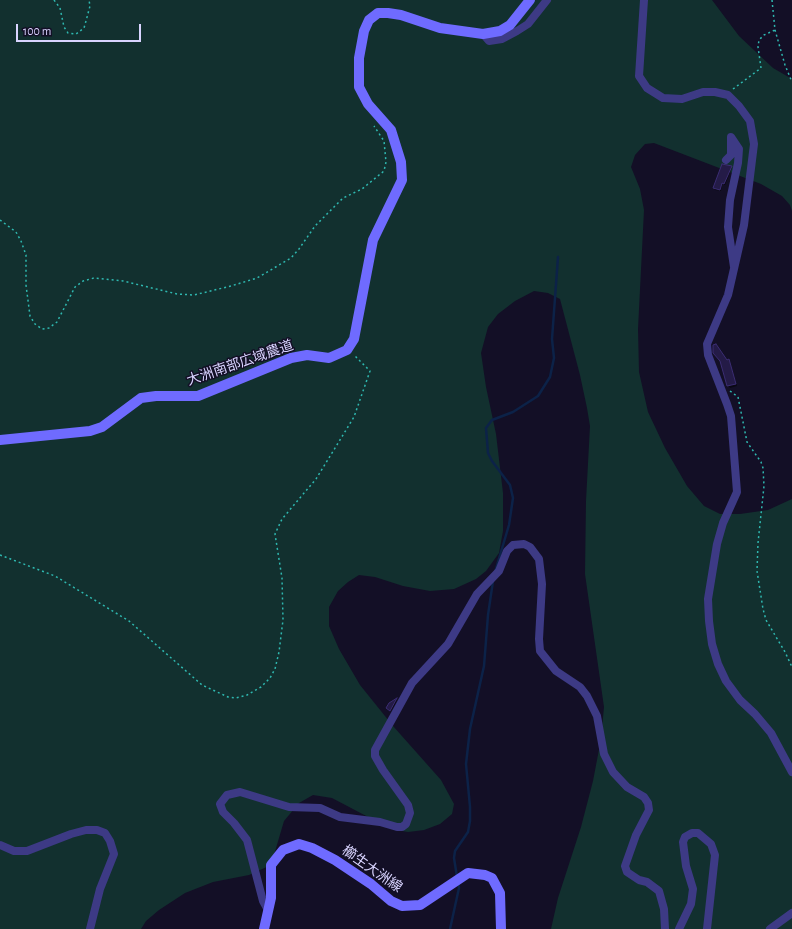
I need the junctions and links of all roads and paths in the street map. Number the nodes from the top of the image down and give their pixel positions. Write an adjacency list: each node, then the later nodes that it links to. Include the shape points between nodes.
1 (54, 0): 2 (path, via 60,8 64,27 68,33 76,34 84,28 90,6)
2 (88, 0)
3 (530, 0): 8 (street, via 510,24 500,31)
4 (547, 0): 8 (street, via 528,24 502,39 489,41)
5 (644, 0): 10 (street, via 639,76 647,88 663,98 682,99 703,92)
6 (772, 0): 7 (path)
7 (775, 30): 9 (path); 10 (path, via 759,40 761,68 734,87)
8 (483, 34): 15 (street, via 440,28 388,13 378,13 369,20 364,31 359,58 359,87 368,104 391,130 401,162 402,180 373,240 354,339)
9 (792, 82)
10 (728, 95): 14 (street, via 750,121 754,144 744,225)
11 (372, 122): 13 (path, via 384,141 384,171 362,189 344,198 315,226 291,258 257,278 231,286 194,295 94,278 75,287 57,322 49,328 42,329 30,316 26,256 21,241 16,232)
12 (726, 160): 14 (street, via 731,156 731,137 739,148 728,227)
13 (0, 220)
14 (734, 272): 16 (street, via 728,295 707,344 708,354)
15 (347, 350): 17 (street, 大洲南部広域農道, via 329,358 307,355 292,358 198,396 141,398 102,427 90,431); 18 (path, via 370,372 346,433 316,479 282,519 275,534 282,578 283,620 276,668 261,687 236,698 228,697 202,684 129,621 55,576)
16 (722, 390): 19 (path, via 735,393 738,397 744,434 763,468 764,486 757,571 766,620); 20 (street, via 731,416 737,492 723,523 711,571 712,583 708,599 712,644 726,681 771,733)
17 (0, 440)
18 (0, 555)
19 (792, 667)
20 (792, 772)
21 (0, 845): 24 (street, via 14,852 27,851 86,830 105,833 114,854 100,889)
22 (268, 910): 25 (street, 櫛生大洲線); 26 (street, 櫛生大洲線, via 271,898 271,865 283,850 299,844 335,860 391,901 402,906 420,905 468,873 485,874 492,878 500,893); 27 (street, via 263,901 247,840 223,812 220,804 226,795 240,792 289,807 320,808 340,817 397,827 406,824 410,813 408,805 383,770 374,750 412,683 448,644 477,594 499,571 506,551 513,545 524,544 540,559 540,651 556,671 580,687 587,696 597,716 604,754 613,772 628,787 644,796 648,803 649,810 625,866 627,872 659,891 664,909)
23 (792, 913): 30 (street)
24 (90, 929)
25 (264, 929)
26 (501, 929)
27 (665, 929)
28 (679, 929): 29 (street, via 691,904 693,889 686,866 683,842 685,837 692,833 698,833 711,844 715,855)
29 (706, 929)
30 (770, 929)

